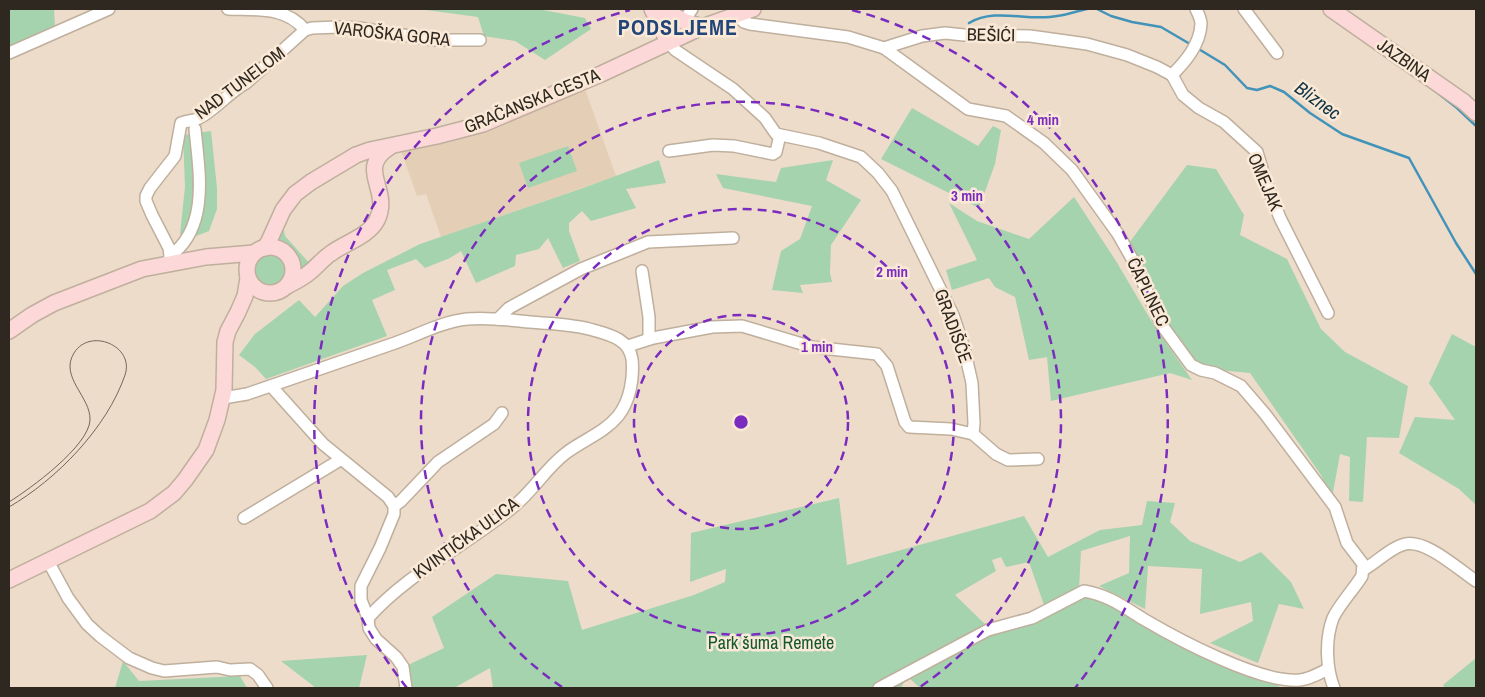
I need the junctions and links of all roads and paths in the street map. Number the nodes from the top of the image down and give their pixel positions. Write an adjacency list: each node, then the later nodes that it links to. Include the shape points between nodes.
1 (109, 9): 16 (street)
2 (228, 9): 12 (street, via 281,12 296,20)
3 (652, 9): 14 (main road)
4 (662, 9): 10 (main road)
5 (753, 9): 9 (main road, GRAČANSKA CESTA)
6 (1196, 9): 18 (street, via 1201,23 1195,46 1184,64)
7 (1244, 9): 17 (street)
8 (1331, 9): 19 (main road, JAZBINA)
9 (736, 14): 11 (main road, GRAČANSKA CESTA); 15 (street, via 750,24 848,37)
10 (688, 15): 11 (main road)
11 (702, 27): 14 (main road, GRAČANSKA CESTA)
12 (305, 30): 13 (street, VAROŠKA GORA, via 339,27 434,40); 29 (street, NAD TUNELOM, via 246,83 206,113 181,123 175,156 146,196)
13 (480, 40)
14 (668, 42): 21 (street, via 673,49 732,89); 22 (main road, GRAČANSKA CESTA, via 483,124)
15 (884, 48): 18 (street, BEŠIĆI, via 922,36 945,33 1030,36 1087,44 1127,54); 49 (street, ČAPLINEC, via 968,109 1006,116 1044,143 1072,170 1136,264 1160,324 1191,365 1241,386 1265,414 1335,507 1348,543 1363,564)
16 (9, 53)
17 (1277, 53)
18 (1172, 75): 35 (street, OMEJAK, via 1184,95 1224,122 1257,152 1280,218)
19 (1476, 113)
20 (194, 129): 29 (street, via 199,173 198,208 188,237)
21 (780, 135): 23 (street, via 774,154 713,145); 43 (street, GRADIŠĆE, via 819,143 861,157 892,191 953,315 964,348 972,383)
22 (391, 146): 24 (main road, GRAČANSKA CESTA); 25 (main road, via 378,155)
23 (670, 151)
24 (356, 156): 25 (main road, via 370,160); 27 (main road, GRAČANSKA CESTA, via 295,194 283,210 269,241)
25 (374, 170): 32 (main road, via 381,197 376,222)
26 (733, 238): 36 (street, via 648,242 581,269 505,310)
27 (260, 250): 28 (main road); 31 (main road, via 249,259); 32 (main road, via 280,250 290,259 293,274)
28 (221, 256): 29 (main road); 31 (main road, via 242,264)
29 (171, 260): 37 (main road, via 66,298 42,309)
30 (642, 271): 38 (street, via 649,317)
31 (247, 275): 33 (main road, via 252,286); 34 (main road, via 245,296)
32 (287, 286): 33 (main road, via 277,293)
33 (266, 294): 34 (main road)
34 (238, 312): 41 (main road, via 225,342)
35 (1328, 313)
36 (498, 319): 39 (street, via 579,326 613,336); 40 (street, via 465,320 443,325)
37 (9, 331)
38 (648, 340): 39 (street); 43 (street, via 712,327 742,326 812,347 877,354 887,366 909,426)
39 (628, 346): 52 (street, KVINTIČKA ULICA, via 631,382 618,416 600,432 566,453 514,506 406,582)
40 (271, 386): 41 (street); 45 (street)
41 (223, 398): 48 (main road, via 206,450 174,493 140,516)
42 (502, 413): 46 (street, via 494,424 438,462)
43 (973, 434): 44 (street, via 1008,460)
44 (1038, 458)
45 (340, 460): 46 (street, via 388,497); 47 (street)
46 (394, 506): 52 (street, via 394,514 380,548 361,586 361,600)
47 (244, 518)
48 (48, 561): 50 (main road); 54 (street, via 87,624 129,658 164,671 217,667 250,669)
49 (1363, 570): 51 (street, via 1398,547 1410,543 1429,549); 53 (street, via 1333,619)
50 (9, 580)
51 (1476, 581)
52 (368, 618): 55 (street, via 369,628 376,639 403,668)
53 (1328, 669): 56 (street, via 1301,680 1261,674 1201,650 1117,602 1084,591 1032,618 988,630); 57 (street)
54 (267, 688)
55 (406, 688)
56 (879, 688)
57 (1334, 688)

